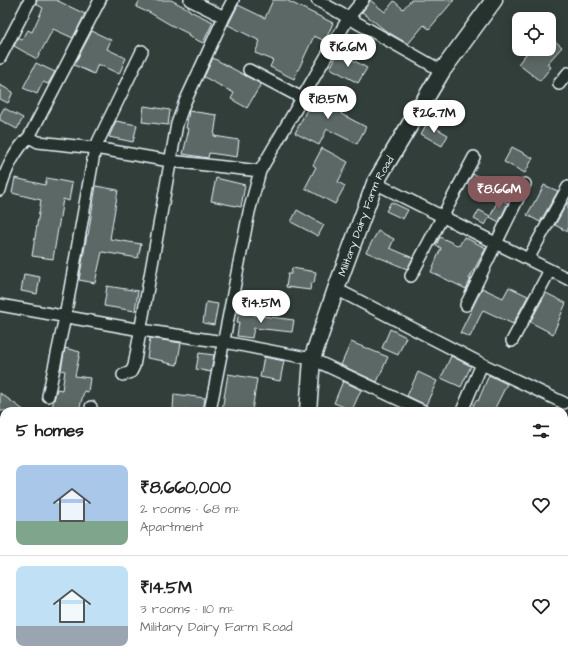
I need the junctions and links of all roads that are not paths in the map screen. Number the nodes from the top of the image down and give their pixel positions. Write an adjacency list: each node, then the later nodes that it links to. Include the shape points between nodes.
1 (30, 0): 11 (street)
2 (100, 0): 17 (street)
3 (190, 0): 8 (street)
4 (233, 0): 8 (street)
5 (317, 0): 9 (street)
6 (363, 0): 9 (street)
7 (494, 0): 13 (main road, Military Dairy Farm Road)
8 (224, 17): 20 (street, via 184,104 177,124)
9 (349, 17): 13 (street); 16 (street)
10 (142, 51): 18 (street)
11 (0, 58)
12 (249, 70): 16 (street)
13 (442, 71): 22 (main road, Military Dairy Farm Road)
14 (568, 73): 15 (street)
15 (559, 84)
16 (302, 98): 21 (street)
17 (29, 137): 18 (street, via 38,142); 25 (street, via 19,147)
18 (95, 148): 20 (street); 35 (street)
19 (474, 157): 26 (street)
20 (170, 161): 21 (street); 36 (street)
21 (260, 172): 38 (street, via 249,212)
22 (375, 184): 26 (street); 32 (main road, Military Dairy Farm Road)
23 (525, 184): 27 (street)
24 (568, 187): 28 (street)
25 (0, 190)
26 (442, 217): 27 (street); 30 (street)
27 (496, 244): 28 (street); 34 (street)
28 (528, 259): 29 (street)
29 (550, 270): 31 (street); 37 (street)
30 (411, 276)
31 (568, 279)
32 (336, 289): 39 (main road, Military Dairy Farm Road); 40 (street)
33 (0, 305): 35 (street)
34 (466, 305)
35 (64, 316): 36 (street); 42 (street)
36 (141, 330): 38 (street); 41 (street, via 134,366 131,372)
37 (512, 341)
38 (224, 342): 39 (street); 44 (street)
39 (312, 360): 45 (main road, Military Dairy Farm Road); 46 (street)
40 (482, 364): 43 (street); 47 (street)
41 (124, 375)
42 (48, 396)
43 (564, 403)
44 (211, 407)
45 (308, 407)
46 (414, 407)
47 (464, 407)

